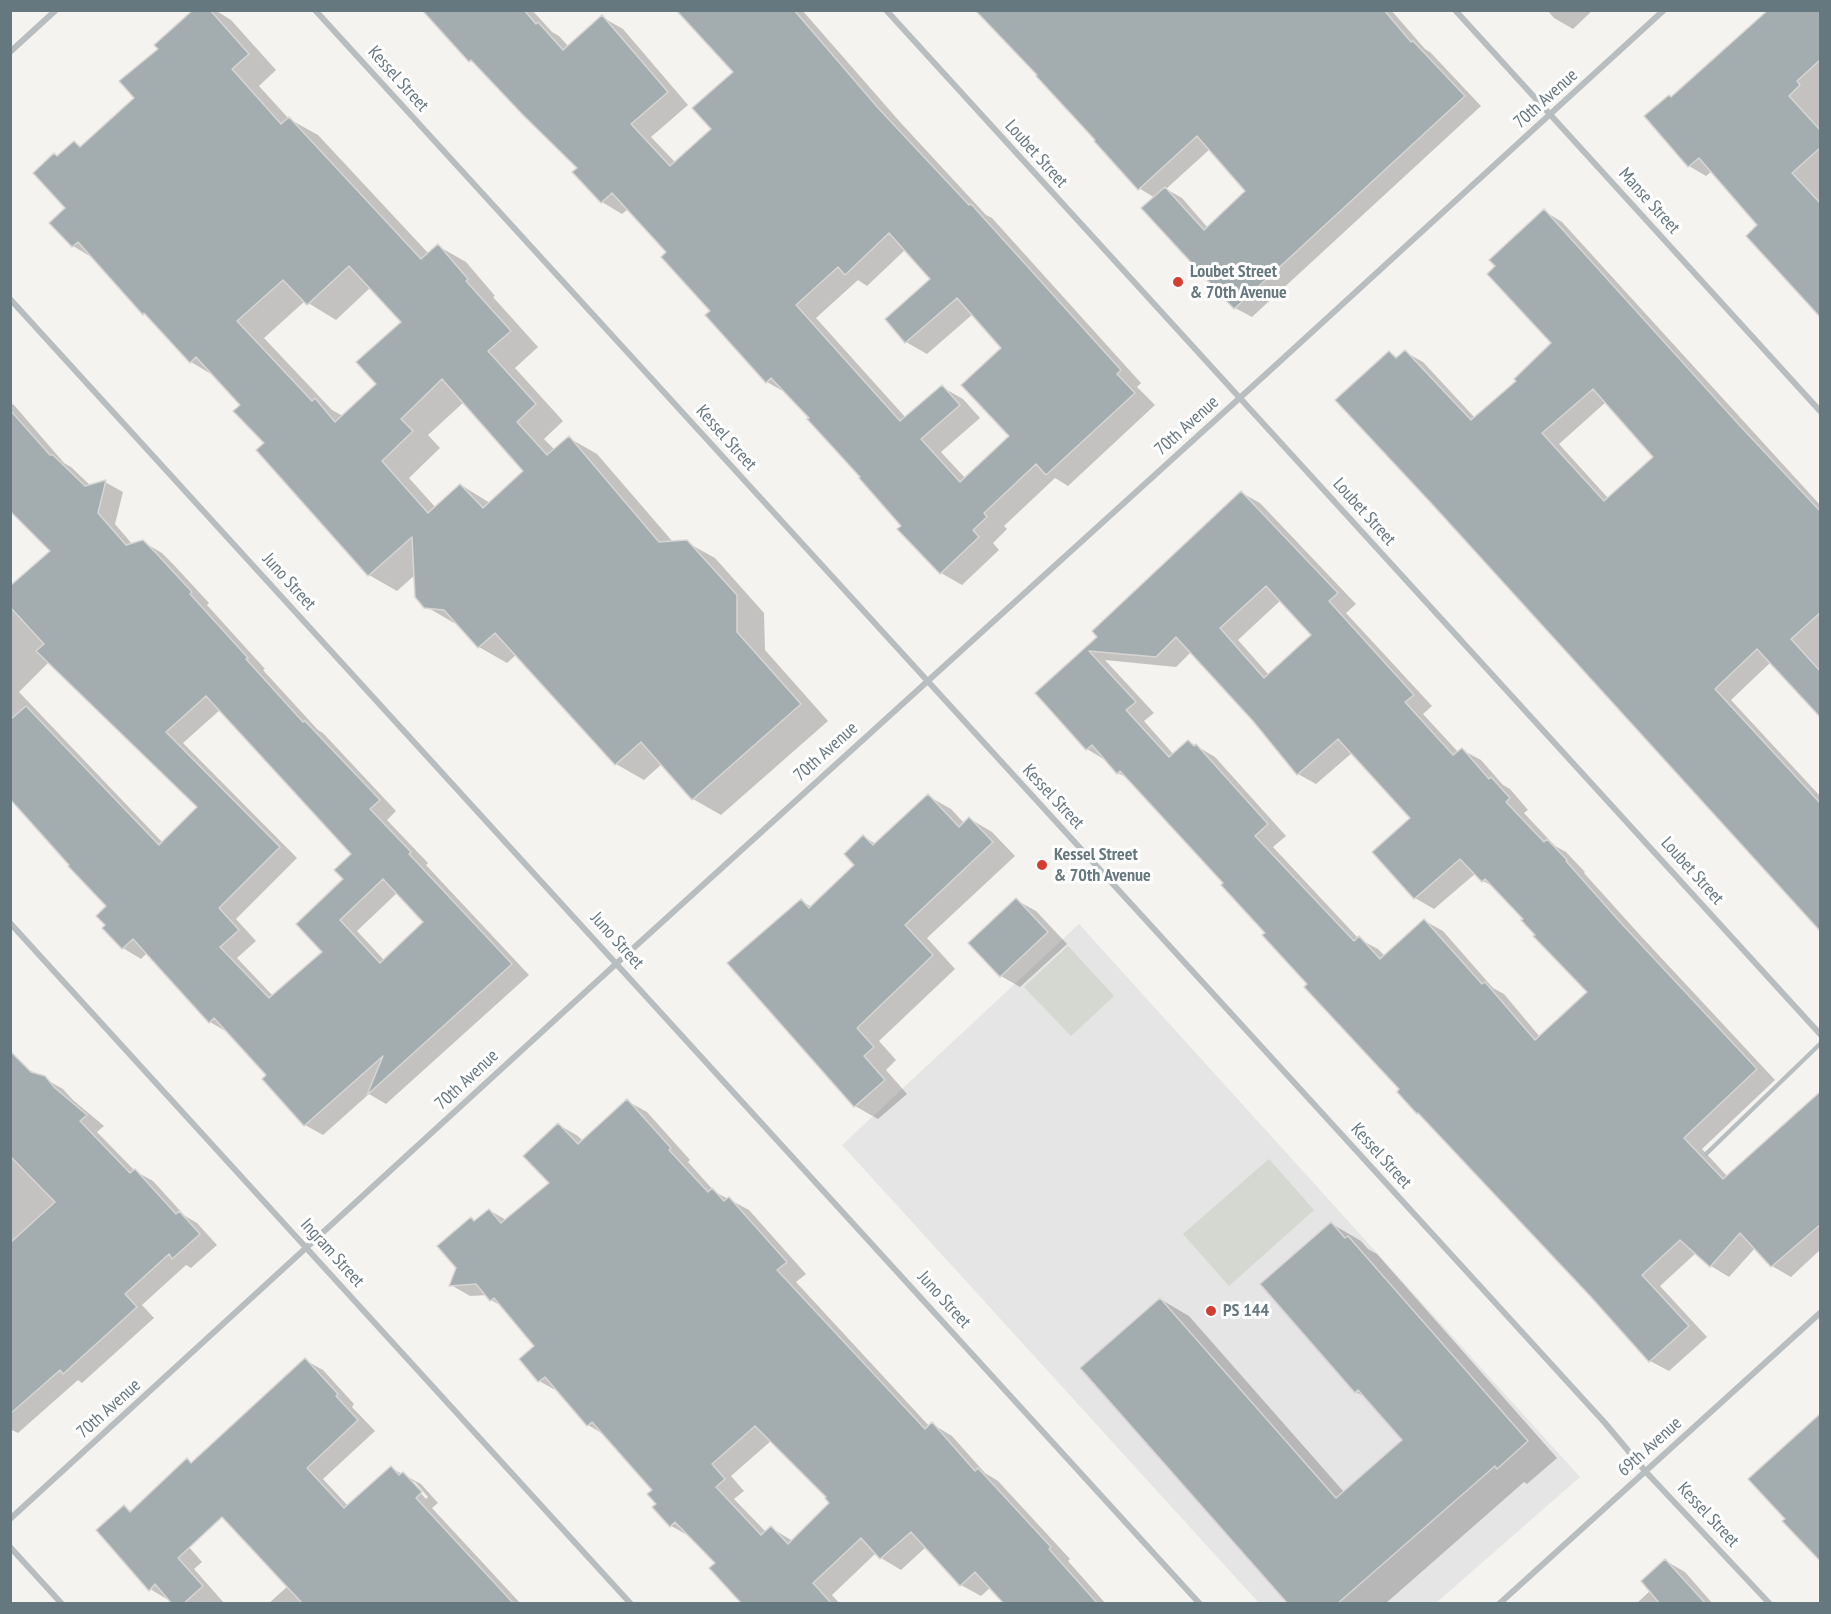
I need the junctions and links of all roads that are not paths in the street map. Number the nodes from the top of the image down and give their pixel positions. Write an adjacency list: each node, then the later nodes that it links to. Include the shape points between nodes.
1 (56, 10): 6 (street)
2 (315, 10): 11 (street, Kessel Street)
3 (886, 10): 9 (street, Loubet Street)
4 (1455, 10): 7 (street, Manse Street)
5 (1664, 10): 7 (street, 70th Avenue)
6 (10, 52)
7 (1550, 116): 9 (street, 70th Avenue); 10 (street, Manse Street)
8 (10, 299): 13 (street, Juno Street)
9 (1239, 399): 11 (street, 70th Avenue); 14 (street, Loubet Street)
10 (1821, 411)
11 (927, 681): 13 (street, 70th Avenue); 19 (street, Kessel Street)
12 (10, 923): 17 (street, Ingram Street)
13 (617, 963): 17 (street, 70th Avenue); 24 (street, Juno Street)
14 (1821, 1034)
15 (1821, 1044): 16 (lane)
16 (1707, 1154)
17 (307, 1248): 20 (street, 70th Avenue); 23 (street, Ingram Street)
18 (1821, 1312): 19 (street, 69th Avenue)
19 (1646, 1472): 25 (street, 69th Avenue); 26 (street, Kessel Street)
20 (10, 1519)
21 (10, 1547): 22 (street)
22 (62, 1604)
23 (631, 1604)
24 (1200, 1604)
25 (1499, 1604)
26 (1770, 1604)

